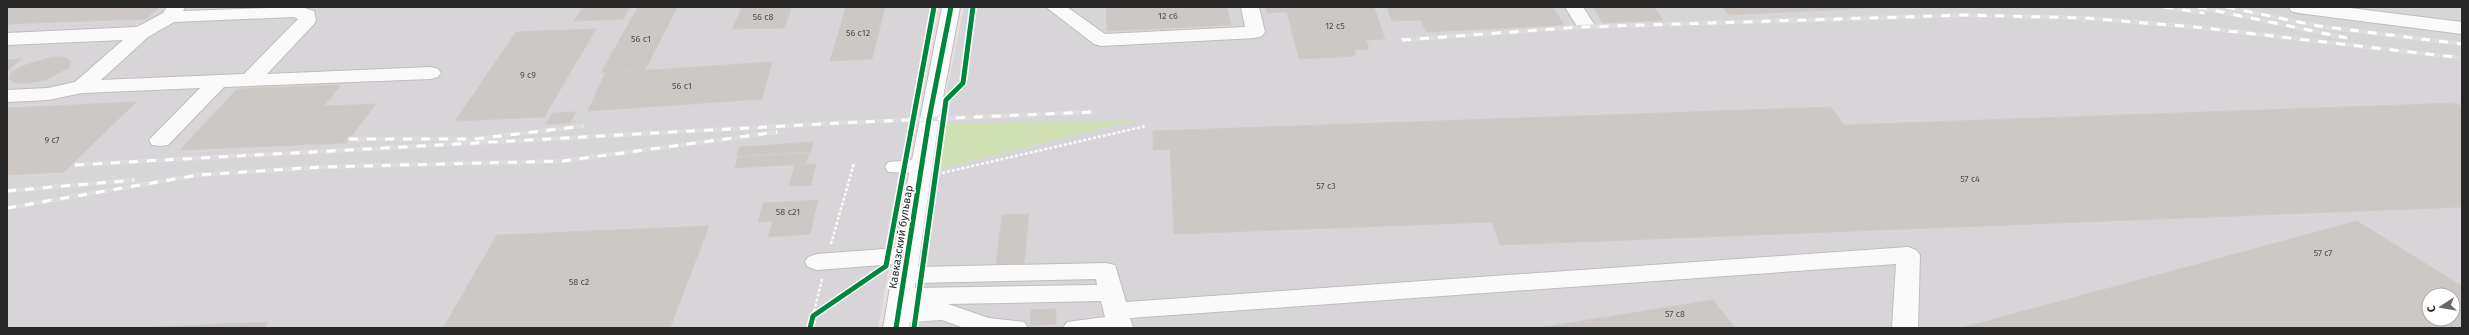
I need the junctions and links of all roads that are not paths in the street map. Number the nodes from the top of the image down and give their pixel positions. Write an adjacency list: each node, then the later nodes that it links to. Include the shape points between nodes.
1 (951, 7): 20 (street, Кавказский бульвар)
2 (1056, 7): 3 (street, via 1101,40 1255,32)
3 (1250, 7)
4 (1574, 7): 9 (street)
5 (2298, 7): 8 (street)
6 (2398, 7): 8 (street)
7 (173, 12): 11 (street); 14 (street, via 295,12 307,15 307,20)
8 (2410, 22): 10 (street)
9 (1585, 24)
10 (2462, 28)
11 (141, 33): 12 (street); 16 (street)
12 (7, 39)
13 (430, 73): 14 (street)
14 (250, 80): 15 (street)
15 (218, 82): 16 (street); 18 (street)
16 (82, 87): 17 (street, via 48,94)
17 (7, 96)
18 (160, 140)
19 (896, 167): 20 (street)
20 (929, 170): 22 (street, Кавказский бульвар)
21 (821, 262): 22 (street)
22 (903, 297): 23 (street); 23 (street, via 977,270 1106,271); 24 (street); 25 (street, via 987,326)
23 (1115, 307): 26 (street); 27 (street, via 1908,255)
24 (951, 328)
25 (1015, 328)
26 (1076, 328)
27 (1905, 328)

